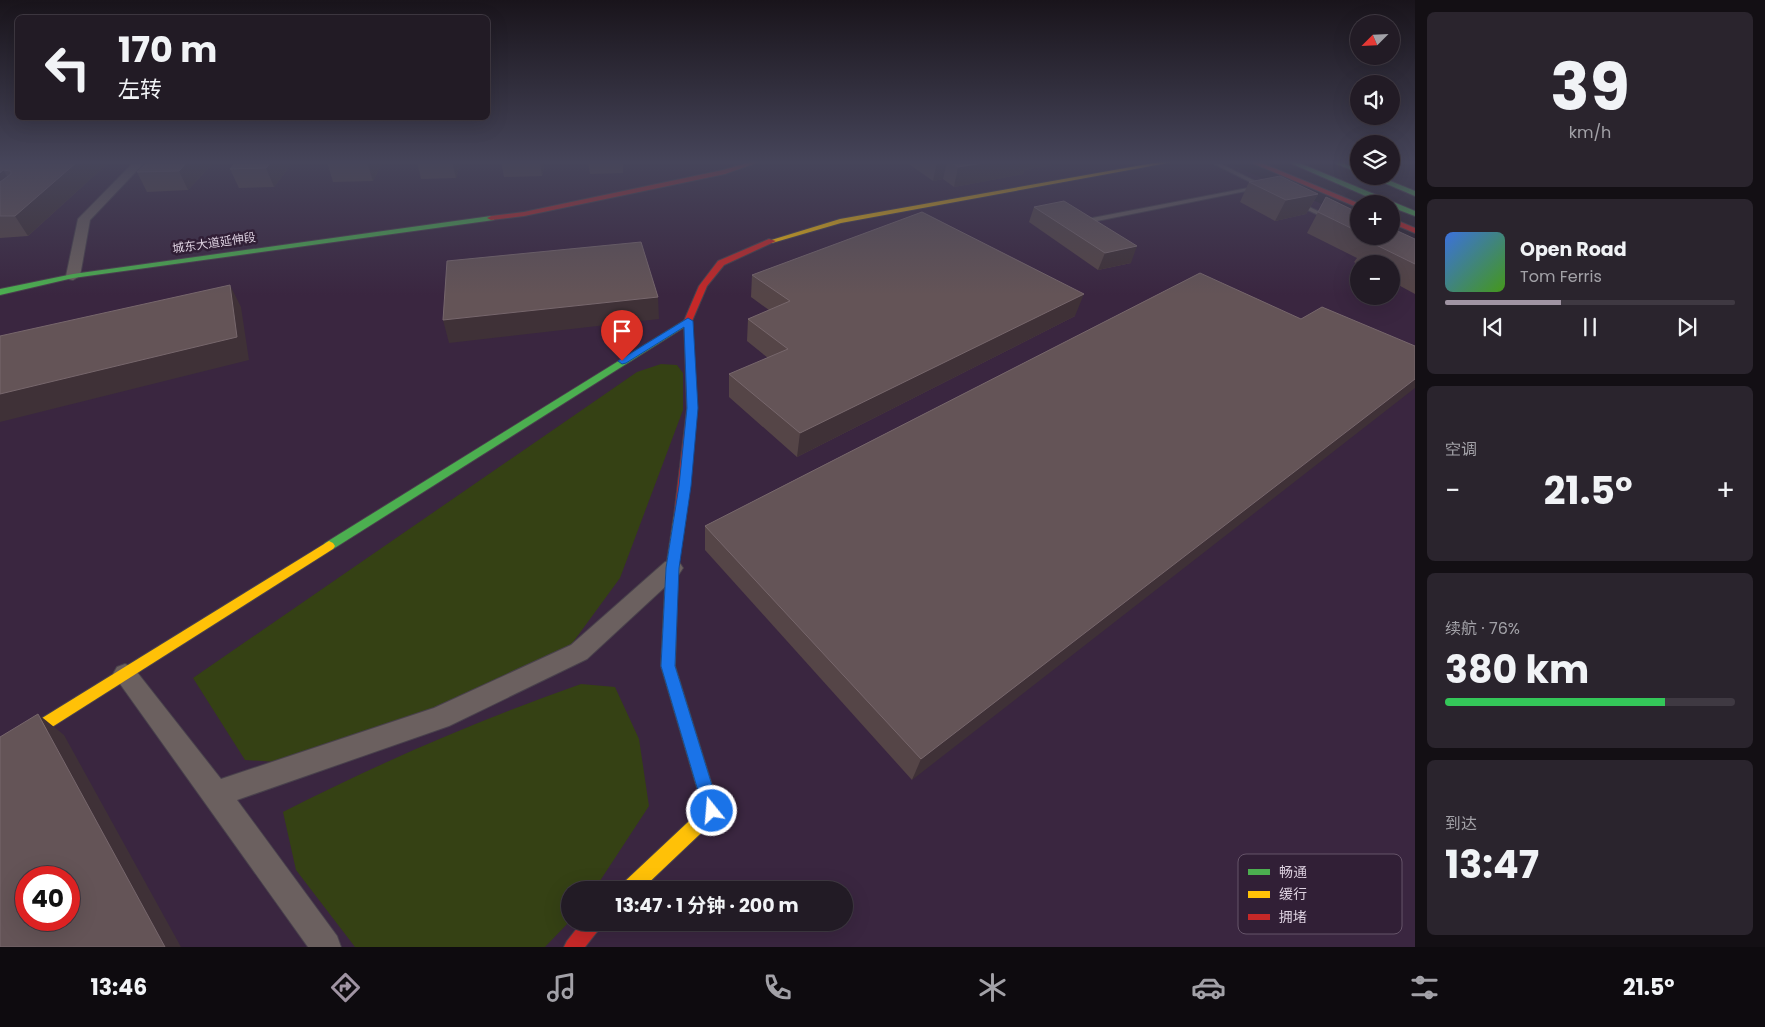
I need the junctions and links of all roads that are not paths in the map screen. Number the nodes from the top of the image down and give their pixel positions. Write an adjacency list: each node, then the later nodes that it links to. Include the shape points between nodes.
1 (97, 206): 12 (street, via 84,219)
2 (561, 206): 12 (main road, 城东大道延伸段, via 524,214)
3 (923, 206): 14 (main road, via 840,221 780,237 721,263 703,286)
4 (1164, 206): 9 (lane)
5 (1305, 206): 8 (lane)
6 (1396, 206): 7 (main road)
7 (1415, 214)
8 (1333, 220)
9 (1087, 221)
10 (1400, 224): 11 (main road)
11 (1415, 230)
12 (74, 267): 13 (main road, 城东大道延伸段)
13 (0, 292)
14 (688, 321): 15 (main road, via 692,408 685,486); 16 (main road)
15 (672, 568): 18 (street, via 579,652 440,718); 19 (main road, via 668,666 712,811)
16 (125, 674): 17 (main road); 18 (street)
17 (0, 753)
18 (216, 794): 21 (street)
19 (638, 881)
20 (586, 931): 22 (main road)
21 (326, 947)
22 (573, 947)

